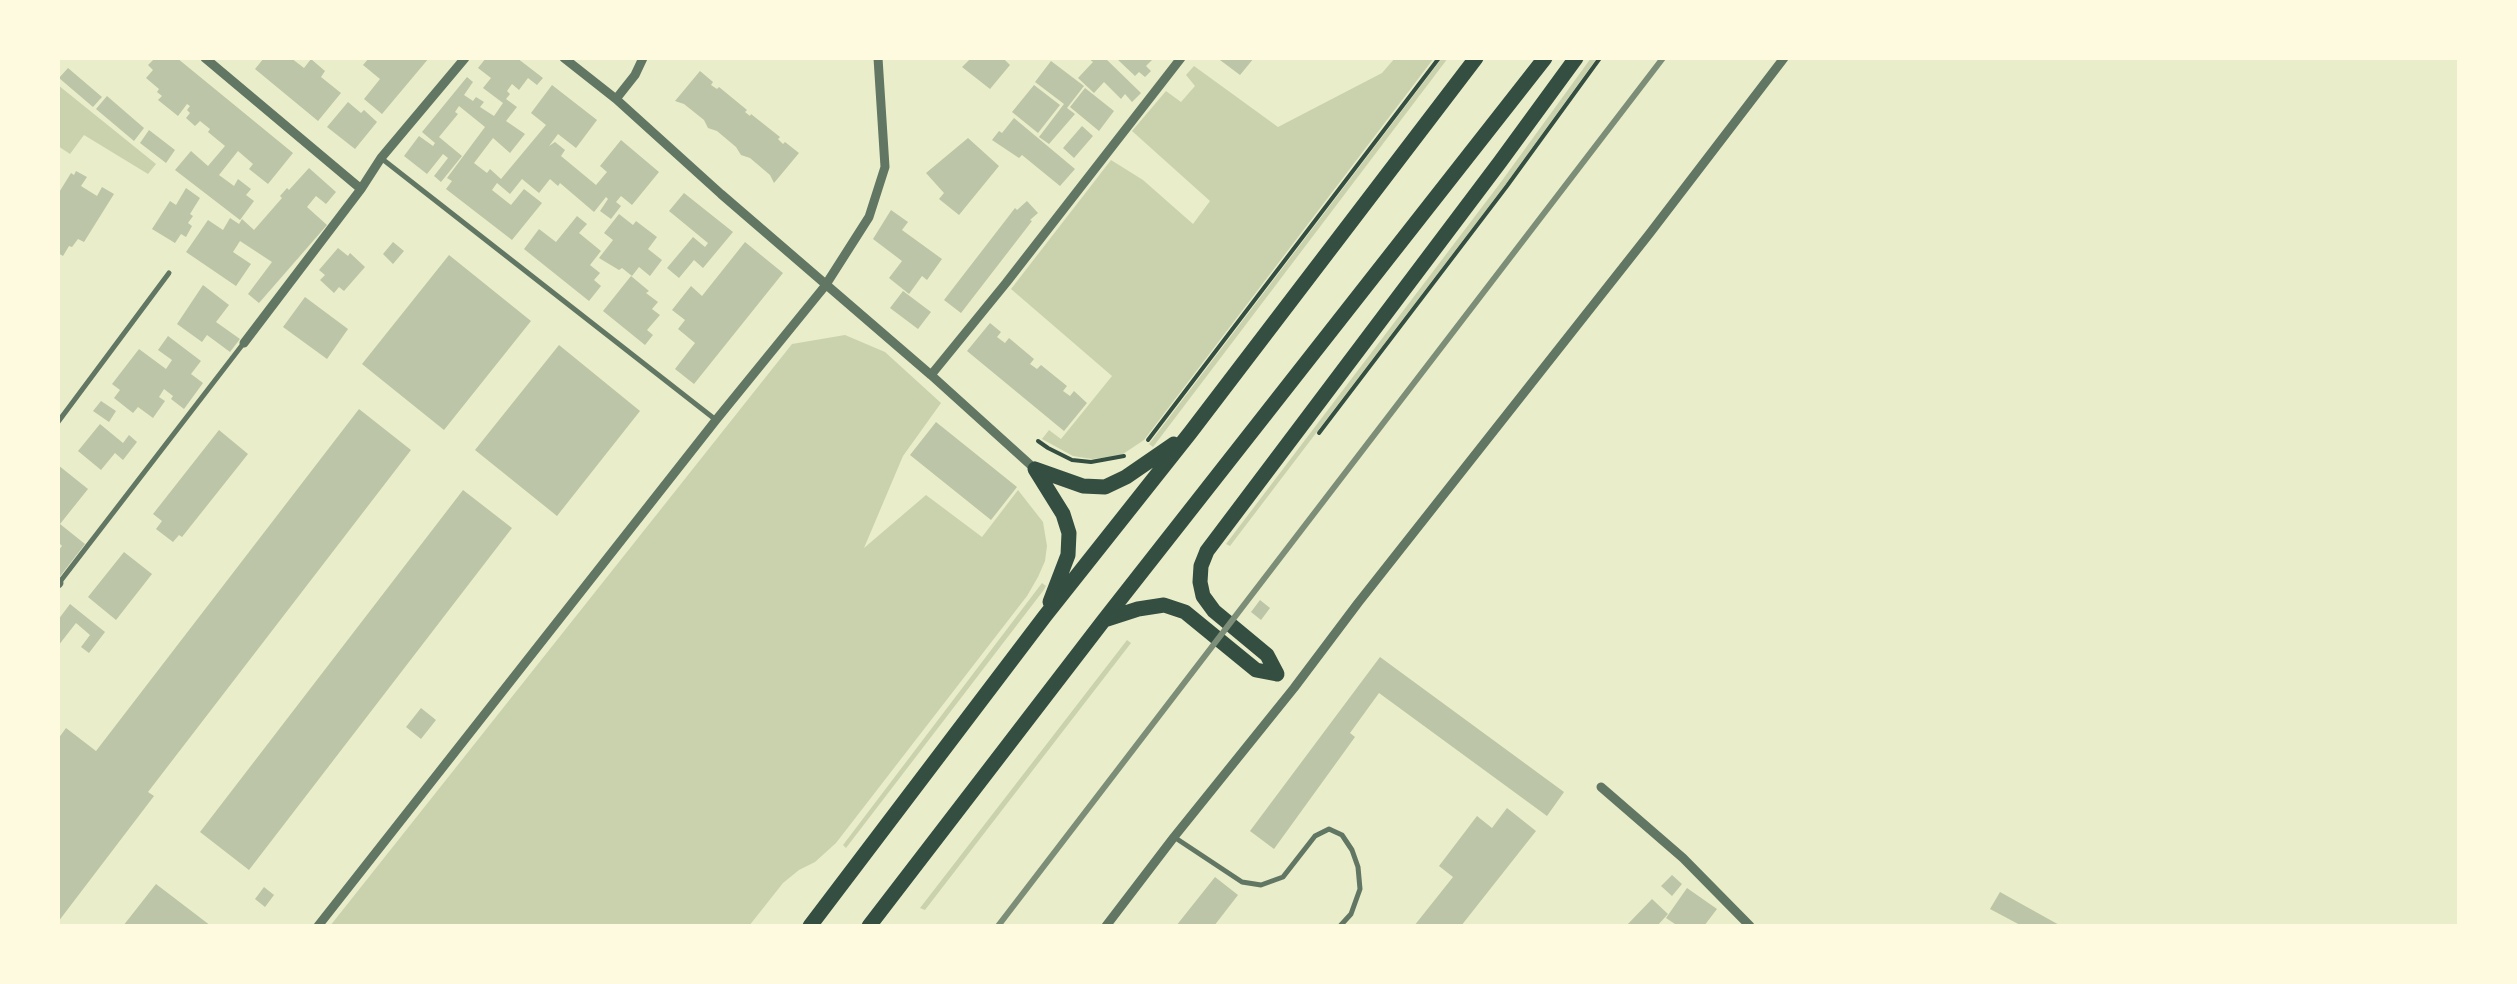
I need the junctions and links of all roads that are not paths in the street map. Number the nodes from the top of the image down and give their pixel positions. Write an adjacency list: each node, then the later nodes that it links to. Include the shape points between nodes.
1 (206, 58): 13 (street)
2 (465, 58): 12 (street)
3 (564, 58): 11 (street)
4 (643, 58): 11 (street)
5 (878, 58): 15 (street, via 885,166 868,216)
6 (1180, 58): 17 (street)
7 (1476, 58): 20 (highway)
8 (1546, 58): 24 (highway)
9 (1576, 58): 25 (highway, via 1207,551 1202,596 1267,654)
10 (1784, 58): 26 (street)
11 (616, 99): 15 (street)
12 (381, 158): 13 (street); 18 (lane)
13 (361, 189): 16 (street)
14 (169, 273): 19 (lane)
15 (826, 286): 17 (street); 18 (street)
16 (244, 343): 22 (lane)
17 (931, 374): 21 (street)
18 (716, 420): 29 (street)
19 (58, 422)
20 (1190, 433): 21 (highway, via 1105,487); 23 (highway)
21 (1034, 468): 23 (highway, via 1069,533 1068,555)
22 (58, 584)
23 (1045, 616): 30 (highway)
24 (1104, 620): 25 (highway, via 1164,605 1185,612 1256,670); 31 (highway)
25 (1277, 674): 26 (street)
26 (1294, 688): 28 (street)
27 (1601, 787): 34 (street)
28 (1174, 837): 32 (street); 33 (lane, via 1242,882 1261,885 1282,877 1315,836 1329,829 1342,834 1360,888)
29 (318, 926)
30 (810, 926)
31 (869, 926)
32 (1106, 926)
33 (1340, 926)
34 (1750, 926)

